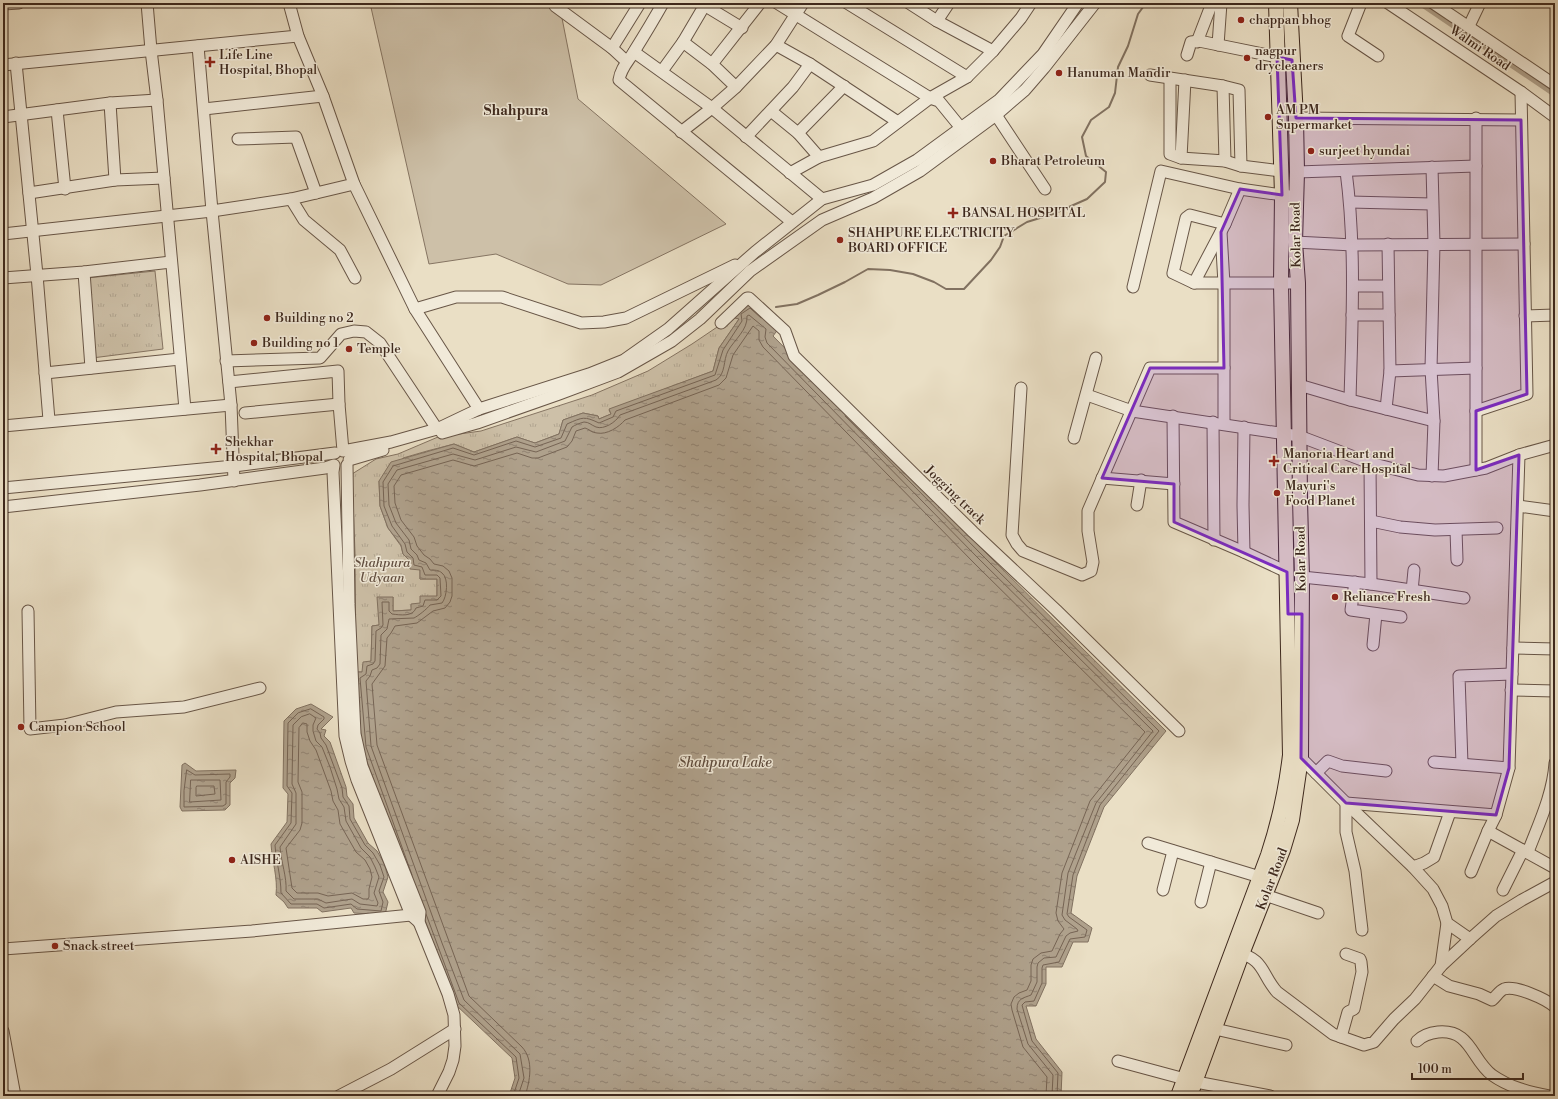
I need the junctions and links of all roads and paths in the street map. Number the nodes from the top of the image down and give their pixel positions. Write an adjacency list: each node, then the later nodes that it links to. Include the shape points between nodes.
1 (19, 3): 23 (street)
2 (147, 3): 37 (street)
3 (289, 3): 30 (street)
4 (557, 3): 36 (street, via 555,6)
5 (640, 3): 36 (street)
6 (663, 3): 39 (street)
7 (760, 3): 29 (street)
8 (777, 3): 26 (street)
9 (803, 3): 26 (street)
10 (847, 3): 51 (street)
11 (909, 3): 27 (street)
12 (949, 3): 27 (street)
13 (1031, 3): 38 (street)
14 (1078, 3): 75 (street, via 1043,54 999,100)
15 (1095, 3): 67 (street, via 1035,79)
16 (1212, 3): 32 (street)
17 (1221, 3): 34 (street)
18 (1290, 3): 43 (main road, Kolar Road)
19 (1361, 3): 41 (street, via 1348,36)
20 (1388, 3): 58 (street, Walmi Road)
21 (1433, 3): 28 (street)
22 (1480, 3): 28 (street)
23 (3, 4)
24 (705, 4): 29 (street); 31 (street)
25 (1275, 5): 42 (main road, Kolar Road)
26 (796, 14): 33 (street); 60 (street)
27 (937, 21): 38 (street)
28 (1469, 26): 54 (street)
29 (742, 28): 46 (street)
30 (298, 36): 35 (street); 59 (street)
31 (683, 42): 46 (street); 49 (street)
32 (1197, 42): 34 (street); 40 (street, via 1191,42)
33 (776, 45): 47 (street); 57 (street)
34 (1218, 45): 42 (street)
35 (198, 46): 37 (street); 64 (street)
36 (612, 48): 44 (street)
37 (151, 50): 45 (street); 61 (street)
38 (993, 51): 51 (street)
39 (634, 52): 44 (street); 49 (street)
40 (1187, 55)
41 (1378, 56)
42 (1277, 57): 43 (street); 86 (main road, Kolar Road)
43 (1292, 60): 71 (main road, Kolar Road)
44 (626, 62): 76 (street, via 619,80)
45 (16, 64): 48 (street); 68 (street)
46 (712, 64): 57 (street)
47 (810, 64): 55 (street); 66 (street)
48 (3, 65)
49 (662, 71): 63 (street)
50 (1150, 75): 52 (street)
51 (967, 77): 60 (street)
52 (1170, 78): 53 (street); 81 (street, via 1169,151 1172,156)
53 (1185, 80): 56 (street); 81 (street)
54 (1555, 85)
55 (844, 86): 74 (street); 77 (street)
56 (1223, 86): 82 (street); 83 (street, via 1237,89 1239,92)
57 (736, 87): 63 (street)
58 (1521, 92): 69 (street, Walmi Road); 73 (street)
59 (323, 96): 64 (street); 92 (street)
60 (930, 98): 74 (street); 75 (street, via 939,101)
61 (158, 100): 62 (street); 90 (street)
62 (110, 103): 65 (street); 91 (street)
63 (712, 108): 76 (street); 78 (street)
64 (204, 109): 103 (street)
65 (57, 110): 68 (street); 93 (street)
66 (771, 111): 77 (street); 78 (street)
67 (996, 115): 94 (street); 117 (street, via 920,171 873,198 822,220)
68 (20, 116): 70 (street); 96 (street)
69 (1555, 117)
70 (3, 118)
71 (1296, 118): 72 (street); 88 (main road, Kolar Road)
72 (1476, 118): 73 (street); 84 (street)
73 (1521, 120): 113 (street)
74 (898, 122): 80 (street, via 873,140)
75 (961, 128): 100 (street, via 917,160 873,185)
76 (681, 132): 105 (street)
77 (798, 133): 80 (street)
78 (746, 137): 89 (street)
79 (238, 139): 97 (street, via 296,137)
80 (819, 157): 89 (street)
81 (1181, 158): 82 (street)
82 (1225, 161): 83 (street)
83 (1241, 166): 86 (street)
84 (1476, 166): 85 (street); 112 (street)
85 (1432, 167): 87 (street); 102 (street)
86 (1281, 171): 88 (main road); 98 (main road, Kolar Road)
87 (1346, 171): 88 (street); 101 (street)
88 (1297, 172): 98 (main road, Kolar Road)
89 (790, 173): 100 (street)
90 (164, 178): 91 (street); 104 (street)
91 (115, 180): 93 (street)
92 (354, 184): 97 (street); 129 (street)
93 (65, 189): 96 (street)
94 (1045, 189)
95 (1240, 189): 98 (street); 106 (street); 128 (street, via 1160,171)
96 (29, 193): 107 (street)
97 (316, 193): 99 (street)
98 (1289, 196): 109 (main road, Kolar Road); 123 (main road, Kolar Road)
99 (291, 199): 103 (street); 121 (street, via 304,220 340,250)
100 (822, 200): 105 (street)
101 (1350, 202): 102 (street); 114 (street)
102 (1432, 204): 111 (street)
103 (212, 211): 104 (street); 137 (street)
104 (168, 216): 107 (street); 116 (street)
105 (792, 222): 115 (street)
106 (1223, 228): 122 (street); 122 (street, via 1190,216 1186,218 1173,273); 125 (street)
107 (33, 231): 108 (street); 119 (street)
108 (3, 234)
109 (1295, 242): 114 (street); 124 (main road, Kolar Road)
110 (1388, 244): 111 (street); 114 (street); 127 (street)
111 (1434, 244): 112 (street); 141 (street)
112 (1476, 244): 113 (street); 140 (street)
113 (1524, 244): 133 (street)
114 (1353, 245): 126 (street)
115 (747, 260): 117 (street); 129 (street, via 626,318 604,322 581,323 502,297 456,297); 152 (street, via 668,329 624,360)
116 (171, 262): 118 (street); 136 (street)
117 (750, 271): 169 (street, via 672,342 618,372 477,422)
118 (84, 272): 119 (street); 138 (street)
119 (37, 275): 120 (street); 143 (street)
120 (3, 278)
121 (355, 278)
122 (1194, 283): 125 (street)
123 (1281, 283): 124 (street); 125 (street); 164 (main road, Kolar Road)
124 (1298, 283): 145 (main road, Kolar Road)
125 (1224, 284): 139 (street)
126 (1353, 286): 127 (street); 130 (street)
127 (1388, 286): 131 (street)
128 (1133, 287)
129 (415, 309): 152 (street)
130 (1352, 314): 131 (street); 148 (street)
131 (1389, 315): 142 (street)
132 (1555, 315): 133 (street)
133 (1525, 316): 155 (street, via 1527,394)
134 (721, 323): 209 (street, Jogging track, via 749,298 785,331 794,356)
135 (1096, 358): 147 (street)
136 (180, 359): 138 (street); 151 (street)
137 (226, 361): 144 (street); 163 (street, via 320,358 342,334 366,332 380,343)
138 (91, 368): 143 (street)
139 (1224, 368): 154 (street, via 1150,368); 160 (street)
140 (1476, 368): 141 (street); 155 (street)
141 (1432, 370): 142 (street); 159 (street)
142 (1390, 371): 153 (street)
143 (45, 373): 158 (street)
144 (230, 382): 149 (street, via 338,371); 150 (street)
145 (1299, 385): 148 (street); 165 (main road, Kolar Road)
146 (1021, 388): 175 (street, via 1012,535 1023,551 1082,575 1091,570 1093,562 1088,511)
147 (1087, 395): 154 (street); 166 (street)
148 (1350, 400): 153 (street)
149 (339, 404): 156 (street); 169 (street)
150 (232, 405): 151 (street); 172 (street)
151 (185, 409): 158 (street)
152 (479, 410): 163 (street)
153 (1386, 410): 159 (street)
154 (1132, 411): 157 (street); 175 (street)
155 (1476, 411): 173 (street)
156 (245, 413)
157 (1172, 416): 160 (street); 178 (street)
158 (49, 420): 161 (street)
159 (1434, 421): 174 (street)
160 (1218, 423): 162 (street); 187 (street)
161 (3, 426)
162 (1244, 427): 164 (street); 188 (street)
163 (437, 429): 169 (street)
164 (1284, 433): 165 (street); 191 (main road, Kolar Road)
165 (1299, 436): 170 (street); 192 (main road, Kolar Road)
166 (1074, 438)
167 (1555, 445): 168 (street)
168 (1520, 455): 173 (street); 181 (street)
169 (343, 457): 171 (street, via 342,467); 172 (street); 235 (street, via 355,734 362,766)
170 (1370, 463): 174 (street); 184 (street)
171 (334, 465): 177 (street); 235 (street, via 345,736 357,780)
172 (234, 466): 177 (street); 179 (street)
173 (1476, 470): 174 (street)
174 (1432, 476)
175 (1102, 478): 176 (street)
176 (1141, 480): 178 (street); 180 (street)
177 (234, 481): 182 (street)
178 (1174, 484): 187 (street, via 1174,522)
179 (3, 488)
180 (1137, 505)
181 (1518, 506): 183 (street); 203 (street)
182 (3, 507)
183 (1555, 511)
184 (1371, 521): 186 (street, via 1400,527); 194 (street)
185 (1497, 528): 186 (street)
186 (1456, 530): 189 (street)
187 (1214, 540): 188 (street)
188 (1244, 552): 191 (street)
189 (1457, 560)
190 (1414, 570): 195 (street)
191 (1287, 572): 198 (main road, Kolar Road)
192 (1302, 577): 193 (street); 199 (main road, Kolar Road)
193 (1355, 582): 194 (street); 200 (street, via 1351,610)
194 (1371, 584): 195 (street)
195 (1412, 591): 196 (street)
196 (1464, 598)
197 (28, 611): 206 (street, via 30,729 65,725 116,712 184,707)
198 (1288, 614): 199 (main road); 228 (main road, Kolar Road, via 1290,755 1286,790 1278,823)
199 (1302, 614): 210 (main road, Kolar Road)
200 (1376, 614): 201 (street); 202 (street)
201 (1401, 617)
202 (1373, 645)
203 (1513, 648): 204 (street); 205 (street)
204 (1555, 650)
205 (1512, 674): 207 (street); 213 (street, via 1459,676)
206 (260, 688)
207 (1511, 690): 208 (street); 214 (street)
208 (1555, 691)
209 (1179, 731)
210 (1301, 758): 216 (street); 232 (main road, Kolar Road, via 1289,832)
211 (1434, 762): 213 (street)
212 (1555, 763): 223 (street, via 1547,802)
213 (1462, 764): 214 (street)
214 (1509, 768): 219 (street)
215 (1386, 771): 216 (street, via 1342,766 1328,761)
216 (1316, 773): 217 (street)
217 (1346, 803): 218 (street); 225 (street); 237 (street, via 1346,832 1355,871)
218 (1450, 812): 219 (street); 225 (street, via 1434,857)
219 (1496, 815): 220 (street)
220 (1488, 831): 223 (street); 227 (street)
221 (1148, 843): 222 (street)
222 (1173, 851): 224 (street); 230 (street)
223 (1526, 851): 226 (street); 231 (street)
224 (1211, 862): 228 (street); 233 (street)
225 (1414, 867): 236 (street, via 1433,889)
226 (1555, 868)
227 (1471, 872)
228 (1260, 877): 240 (main road, Kolar Road)
229 (1555, 882): 238 (street, via 1496,916)
230 (1163, 890)
231 (1503, 890)
232 (1265, 895): 234 (street); 240 (main road, Kolar Road)
233 (1201, 902)
234 (1318, 913)
235 (417, 917): 239 (street); 246 (street, via 448,994)
236 (1447, 923): 238 (street); 242 (street)
237 (1362, 930)
238 (1470, 939): 242 (street)
239 (3, 949)
240 (1237, 952): 245 (main road, Kolar Road); 248 (street, via 1260,965 1272,986 1283,998); 252 (main road, Kolar Road)
241 (1346, 954): 248 (street, via 1360,959 1362,972 1354,1009 1348,1012)
242 (1440, 966): 243 (street)
243 (1433, 976): 244 (street, via 1449,986 1492,1000 1503,989 1510,989 1539,997); 248 (street, via 1374,1042 1364,1045)
244 (1555, 1007)
245 (1215, 1028): 250 (street); 252 (main road, Kolar Road)
246 (455, 1029): 254 (street, via 391,1069); 255 (street, via 450,1072)
247 (3, 1031): 253 (street)
248 (1341, 1037)
249 (1417, 1041): 259 (street, via 1433,1033 1447,1031 1458,1034 1492,1074 1515,1088)
250 (1286, 1045)
251 (1118, 1061): 252 (street)
252 (1190, 1080): 256 (main road, Kolar Road); 257 (main road, Kolar Road); 258 (street)
253 (15, 1096)
254 (339, 1096)
255 (437, 1096)
256 (1178, 1096)
257 (1190, 1096)
258 (1270, 1096)
259 (1549, 1096)

